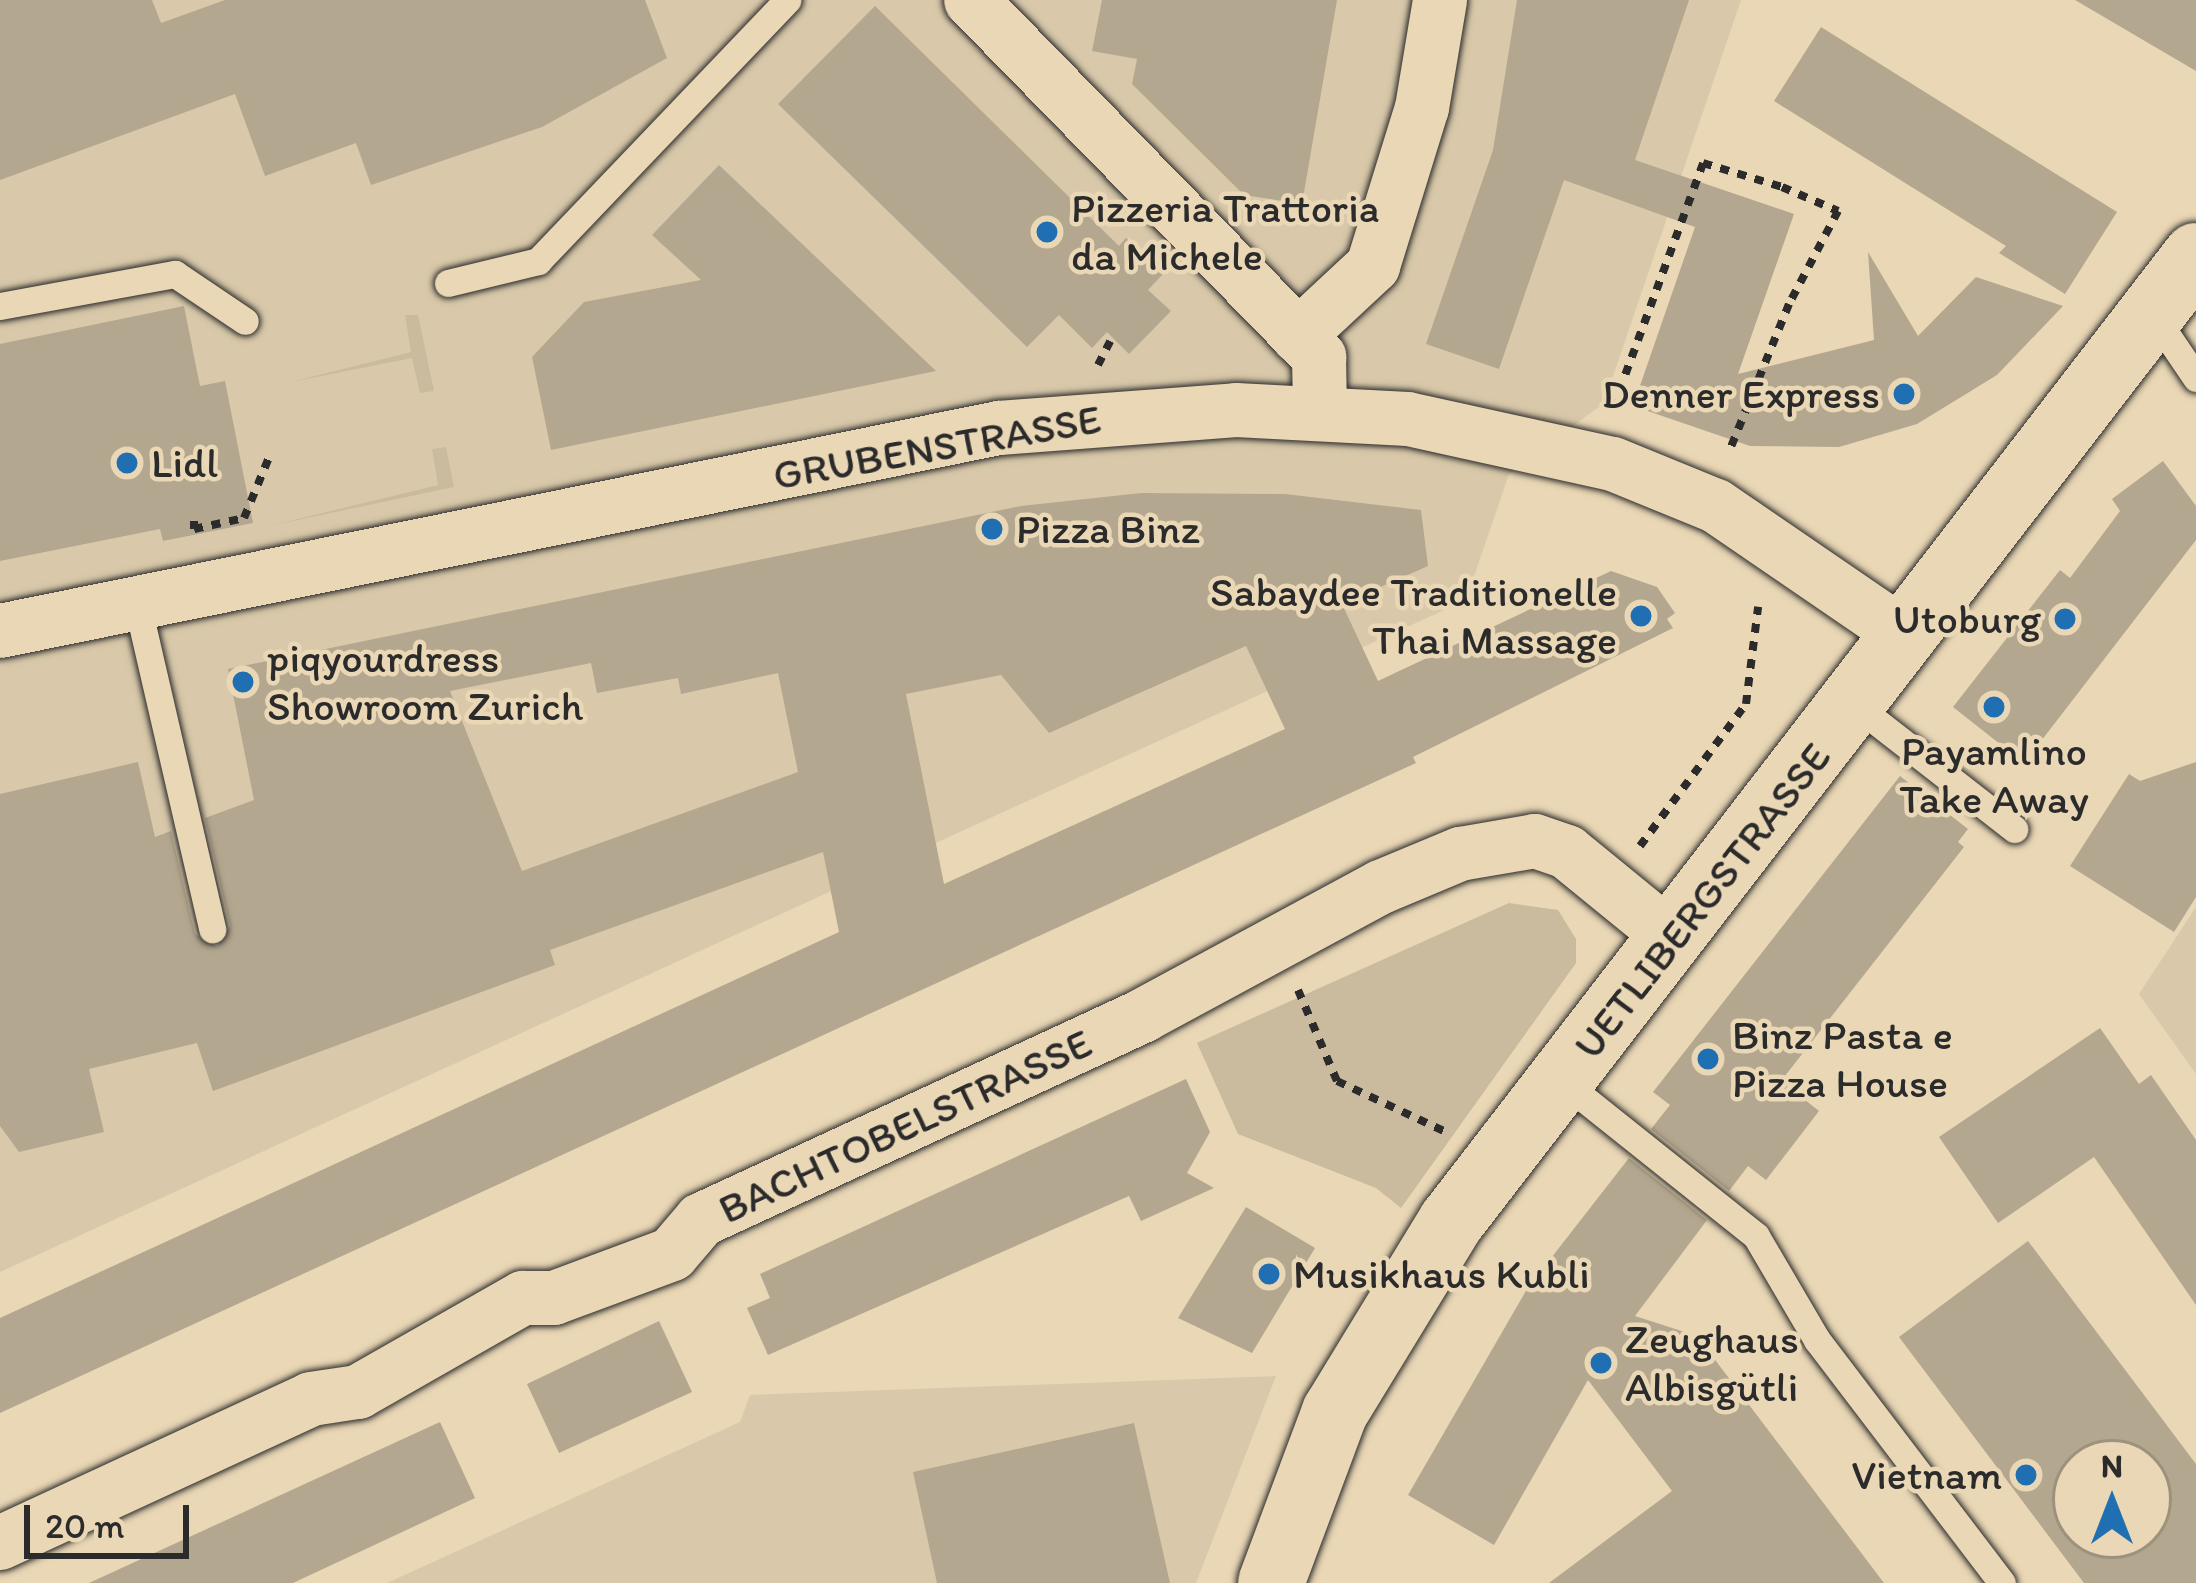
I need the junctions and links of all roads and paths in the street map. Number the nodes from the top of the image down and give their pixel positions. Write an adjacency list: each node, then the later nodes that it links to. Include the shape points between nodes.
1 (788, 0): 5 (lane, via 538,261)
2 (971, 0): 9 (street)
3 (1440, 0): 9 (street, via 1422,108 1383,242 1356,286)
4 (2196, 256): 7 (main road, UETLIBERGSTRASSE)
5 (448, 283)
6 (0, 307): 8 (lane, via 175,274)
7 (2154, 316): 12 (lane); 21 (main road, UETLIBERGSTRASSE)
8 (245, 321)
9 (1298, 335): 13 (street, via 1319,357)
10 (1111, 341): 11 (path, via 1097,353)
11 (1098, 378)
12 (2196, 378)
13 (1320, 411): 18 (street, GRUBENSTRASSE, via 1166,411 999,428); 21 (street, GRUBENSTRASSE, via 1538,442 1670,485 1732,516)
14 (1611, 415): 16 (path, via 1703,163 1782,187 1838,211 1789,304)
15 (270, 455): 17 (path, via 244,518 194,529)
16 (1726, 460)
17 (194, 521)
18 (137, 603): 20 (street, GRUBENSTRASSE); 25 (lane)
19 (1758, 608): 24 (path, via 1746,704 1650,828)
20 (0, 632)
21 (1907, 637): 22 (main road, UETLIBERGSTRASSE)
22 (1855, 705): 23 (lane); 26 (main road, UETLIBERGSTRASSE)
23 (2014, 830)
24 (1618, 897): 26 (street, BACHTOBELSTRASSE); 30 (street, BACHTOBELSTRASSE, via 1568,852 1535,841 1460,854 1381,887 1144,1016 701,1220 672,1254 554,1298 524,1298 358,1392 311,1399)
25 (212, 929)
26 (1670, 936): 28 (main road, UETLIBERGSTRASSE)
27 (1298, 988): 29 (path, via 1337,1081)
28 (1562, 1081): 31 (main road, UETLIBERGSTRASSE, via 1398,1301 1335,1412); 32 (lane, via 1756,1237 1817,1340)
29 (1462, 1139)
30 (0, 1543)
31 (1271, 1583)
32 (2002, 1583)

